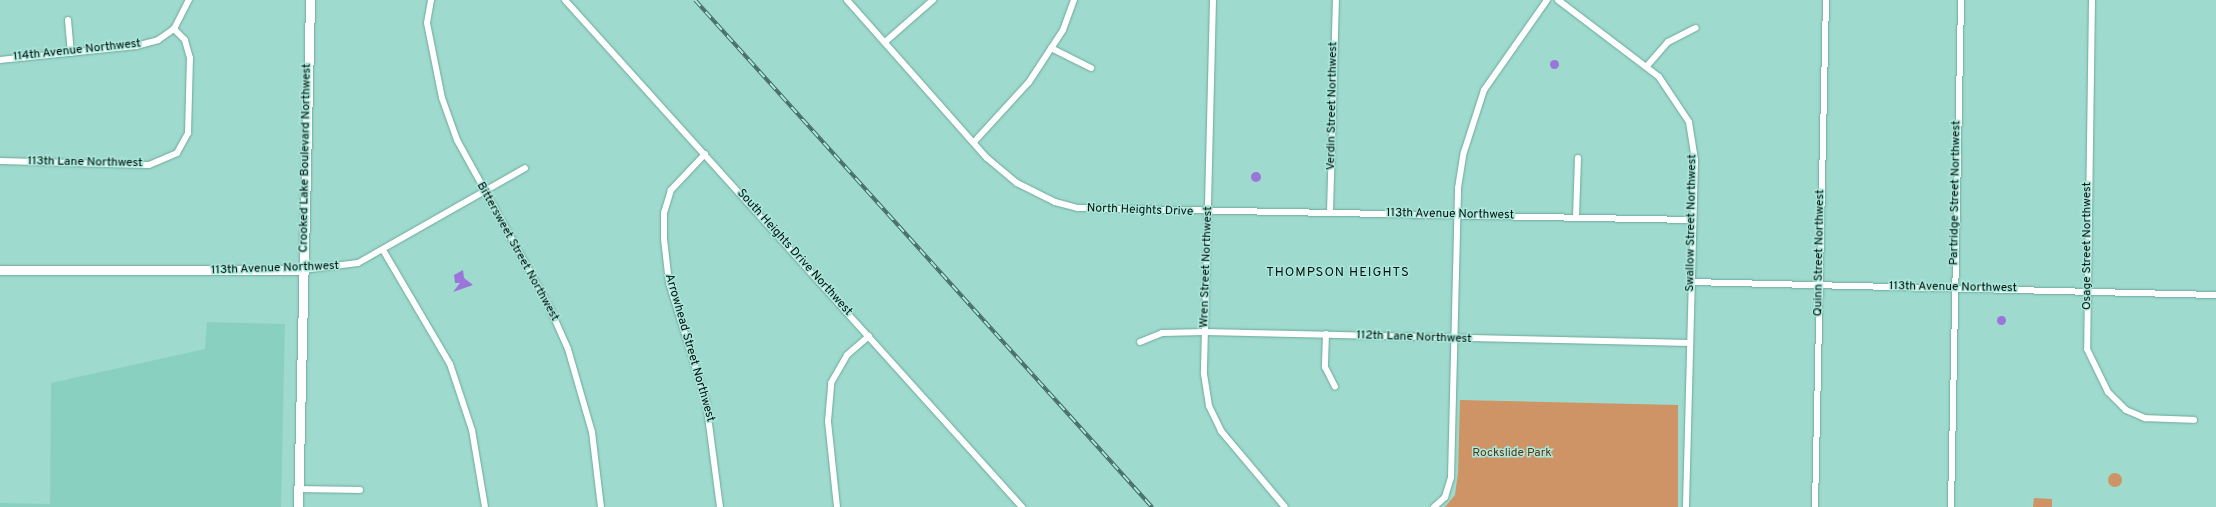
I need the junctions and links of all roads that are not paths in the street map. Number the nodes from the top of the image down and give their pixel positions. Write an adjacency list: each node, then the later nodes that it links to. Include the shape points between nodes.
1 (189, 0): 17 (street)
2 (310, 0): 37 (street, Crooked Lake Boulevard Northwest)
3 (431, 0): 29 (street, Bittersweet Street Northwest, via 427,23 438,84 457,140)
4 (565, 0): 25 (street, South Heights Drive Northwest)
5 (847, 0): 18 (street, North Heights Drive)
6 (933, 0): 18 (street)
7 (1074, 0): 19 (street)
8 (1213, 0): 31 (street, Wren Street Northwest)
9 (1336, 0): 30 (street, Verdin Street Northwest)
10 (1547, 0): 32 (street, via 1497,68 1473,116 1464,152)
11 (1558, 0): 22 (street, Swallow Street Northwest)
12 (1826, 0): 39 (street, Quinn Street Northwest)
13 (1961, 0): 40 (street, Partridge Street Northwest)
14 (2092, 0): 41 (street, Osage Street Northwest)
15 (68, 20): 20 (street)
16 (1696, 28): 22 (street, via 1668,42)
17 (174, 29): 20 (street, 114th Avenue Northwest, via 158,40 136,46); 27 (street, 113th Lane Northwest, via 185,40 190,54 188,133 183,146 169,159 149,165)
18 (885, 42): 24 (street, North Heights Drive)
19 (1051, 48): 23 (street); 24 (street, via 1029,82)
20 (71, 53): 21 (street, 114th Avenue Northwest)
21 (0, 60)
22 (1646, 66): 34 (street, Swallow Street Northwest, via 1675,95 1689,122 1694,153)
23 (1090, 68)
24 (974, 142): 31 (street, North Heights Drive, via 1017,183 1055,202 1100,211)
25 (705, 154): 45 (street, South Heights Drive Northwest); 56 (street, Arrowhead Street Northwest, via 671,190 664,213 665,254 669,283 706,401)
26 (1578, 158): 33 (street)
27 (0, 161)
28 (525, 168): 29 (street, 113th Avenue Northwest)
29 (484, 192): 35 (street, 113th Avenue Northwest); 55 (street, Bittersweet Street Northwest, via 548,304 568,349 592,432)
30 (1330, 212): 31 (street, 113th Avenue Northwest); 32 (street, 113th Avenue Northwest)
31 (1208, 213): 43 (street, Wren Street Northwest)
32 (1458, 216): 33 (street, 113th Avenue Northwest); 46 (street)
33 (1576, 217): 34 (street, 113th Avenue Northwest)
34 (1692, 220): 38 (street, Swallow Street Northwest)
35 (383, 250): 37 (street, 113th Avenue Northwest, via 349,266); 54 (street, via 450,364 472,430)
36 (0, 270): 37 (street, 113th Avenue Northwest)
37 (303, 270): 51 (street, Crooked Lake Boulevard Northwest)
38 (1691, 282): 39 (street, 113th Avenue Northwest); 48 (street, Swallow Street Northwest)
39 (1819, 284): 40 (street, 113th Avenue Northwest); 62 (street, Quinn Street Northwest)
40 (1953, 288): 41 (street, 113th Avenue Northwest); 63 (street, Partridge Street Northwest)
41 (2087, 291): 42 (street, 113th Avenue Northwest); 50 (street, Osage Street Northwest, via 2087,349 2108,392 2126,410 2143,417)
42 (2216, 295)
43 (1205, 332): 44 (street, 112th Lane Northwest); 47 (street, 112th Lane Northwest, via 1162,333); 59 (street, Wren Street Northwest, via 1204,369 1209,406 1232,447)
44 (1326, 334): 46 (street, 112th Lane Northwest); 49 (street, via 1325,367)
45 (869, 336): 57 (street, via 847,355 831,383 828,421); 58 (street, South Heights Drive Northwest)
46 (1454, 340): 48 (street, 112th Lane Northwest); 60 (street, via 1451,477 1445,497)
47 (1140, 342)
48 (1690, 343): 61 (street, Swallow Street Northwest)
49 (1335, 387)
50 (2194, 420)
51 (299, 489): 52 (street); 53 (street, Crooked Lake Boulevard Northwest)
52 (360, 490)
53 (298, 507)
54 (485, 507)
55 (601, 507)
56 (720, 507)
57 (836, 507)
58 (1022, 507)
59 (1285, 507)
60 (1434, 507)
61 (1686, 507)
62 (1815, 507)
63 (1950, 507)

